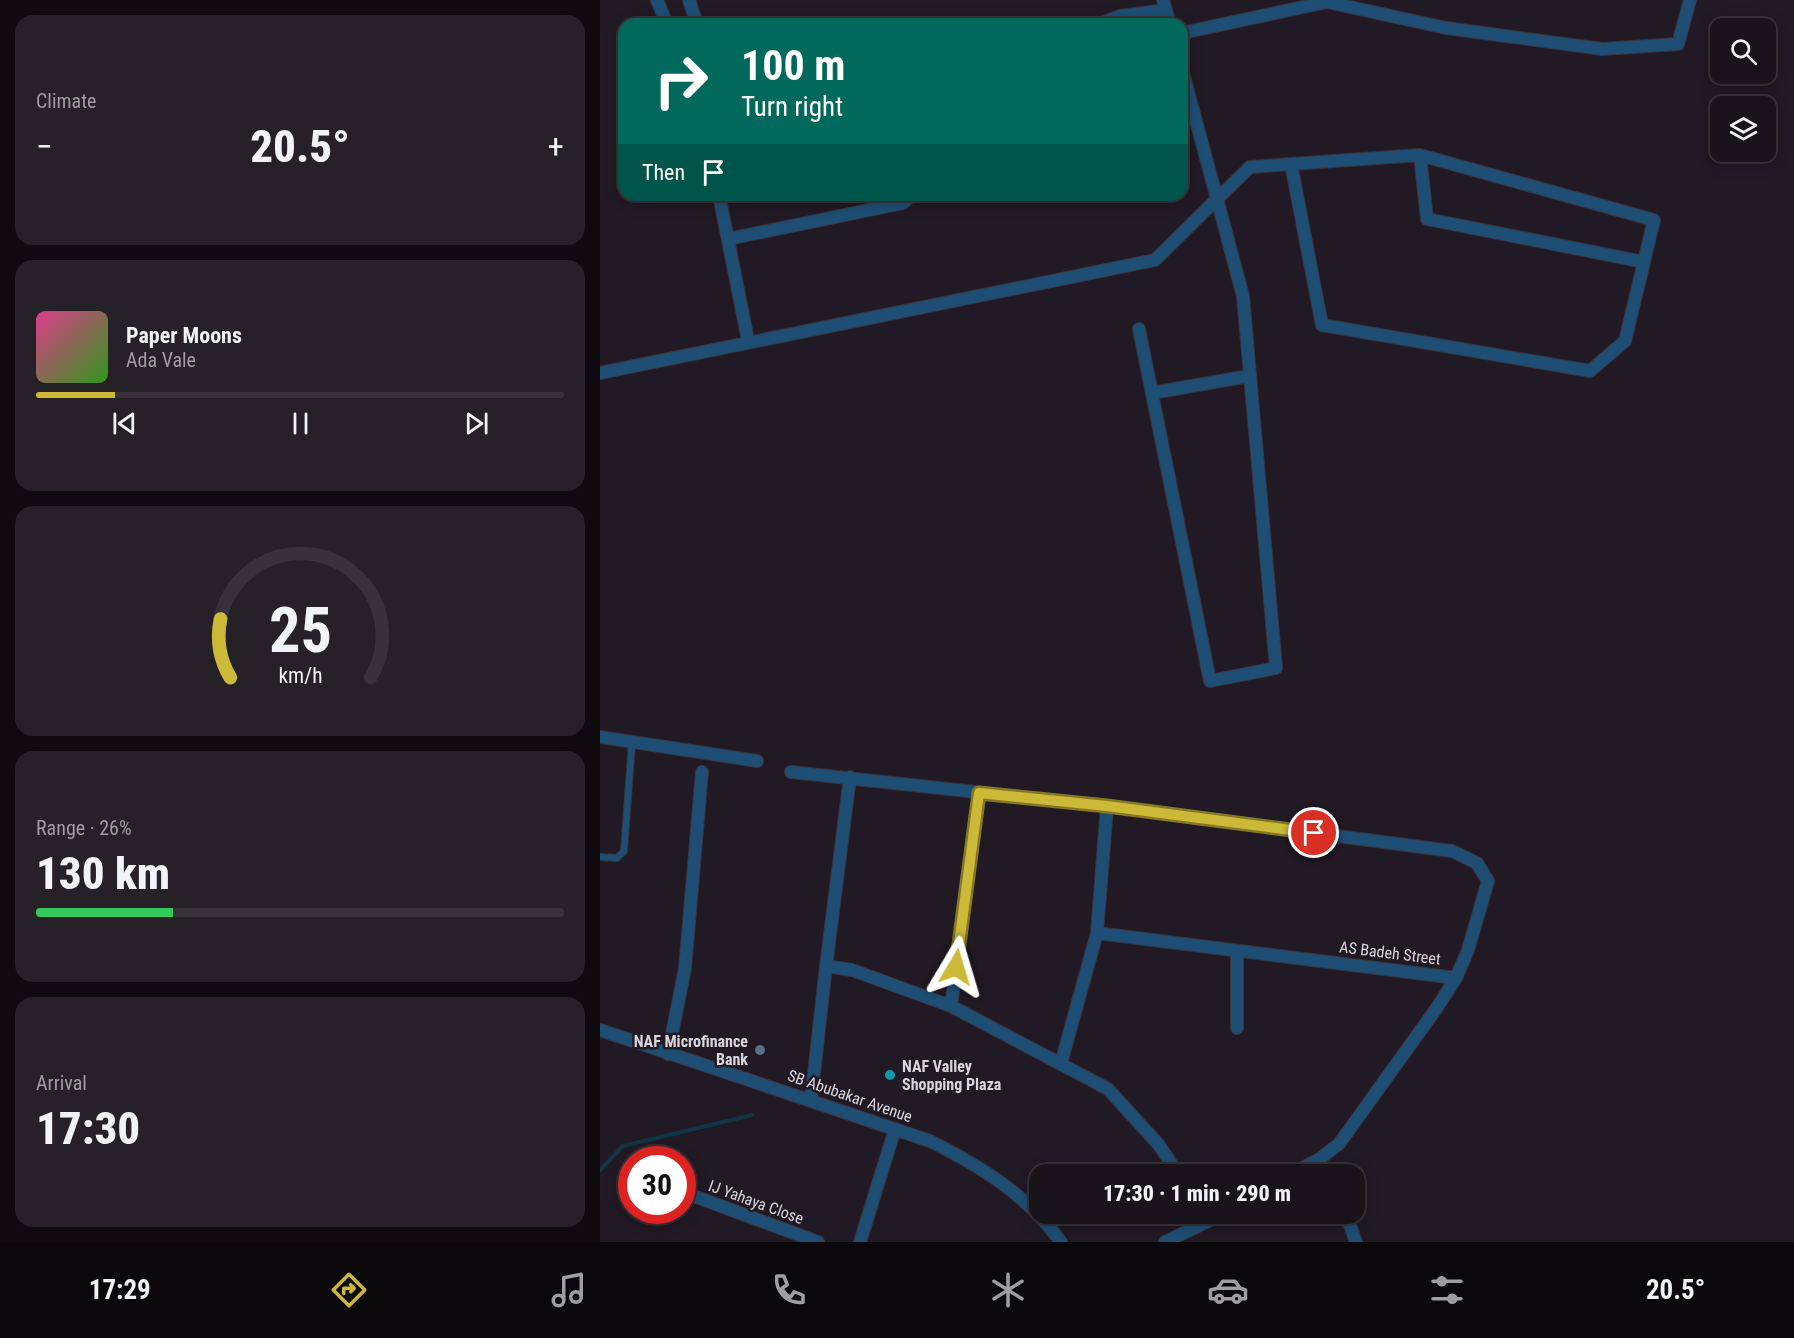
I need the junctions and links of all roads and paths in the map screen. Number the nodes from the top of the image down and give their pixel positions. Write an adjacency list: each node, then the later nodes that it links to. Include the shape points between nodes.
1 (657, 0): 5 (street)
2 (689, 0): 6 (street)
3 (1690, 0): 8 (street, via 1678,44 1602,49 1446,28 1327,2)
4 (1164, 5): 7 (street)
5 (664, 18)
6 (695, 18)
7 (1115, 18)
8 (1188, 32)
9 (1188, 91): 12 (street)
10 (1420, 155): 11 (street); 16 (street, via 1427,219); 16 (street, via 1654,220)
11 (1291, 164): 12 (street, via 1250,166); 16 (street, via 1322,325 1590,371 1625,340)
12 (1217, 199): 18 (street, via 1155,260); 20 (street, via 1243,296)
13 (720, 201): 15 (street)
14 (905, 201): 15 (street)
15 (728, 239): 18 (street)
16 (1644, 262)
17 (1139, 328): 21 (street)
18 (748, 340): 19 (street)
19 (600, 373)
20 (1249, 376): 21 (street); 21 (street, via 1276,668 1210,681)
21 (1152, 393)
22 (600, 737): 23 (street)
23 (632, 742): 24 (street); 30 (lane, via 624,851 617,858)
24 (757, 761)
25 (702, 772): 38 (street, via 685,968)
26 (791, 772): 27 (street)
27 (850, 777): 28 (street); 33 (street)
28 (979, 793): 29 (street); 35 (street)
29 (1107, 806): 31 (street); 34 (street, via 1452,851 1477,863 1488,881)
30 (600, 857)
31 (1097, 933): 32 (street, AS Badeh Street); 39 (street)
32 (1237, 951): 34 (street, AS Badeh Street); 36 (street)
33 (826, 966): 35 (street, via 852,970); 40 (street)
34 (1456, 978): 42 (street, AS Badeh Street, via 1339,1144)
35 (951, 1006): 39 (street)
36 (1237, 1028)
37 (600, 1030): 38 (street, SB Abubakar Avenue)
38 (668, 1054): 40 (street, SB Abubakar Avenue)
39 (1061, 1063): 43 (street, via 1108,1089)
40 (811, 1100): 41 (street, SB Abubakar Avenue)
41 (895, 1129): 50 (street); 51 (street, SB Abubakar Avenue, via 973,1162 1013,1190)
42 (1318, 1160): 44 (street, AS Badeh Street); 45 (street)
43 (1171, 1164)
44 (1310, 1164)
45 (1320, 1164)
46 (696, 1197): 49 (street, IJ Yahaya Close)
47 (1196, 1224): 52 (street)
48 (1350, 1224): 53 (street)
49 (818, 1242)
50 (860, 1242)
51 (1061, 1242)
52 (1165, 1242)
53 (1356, 1242)

